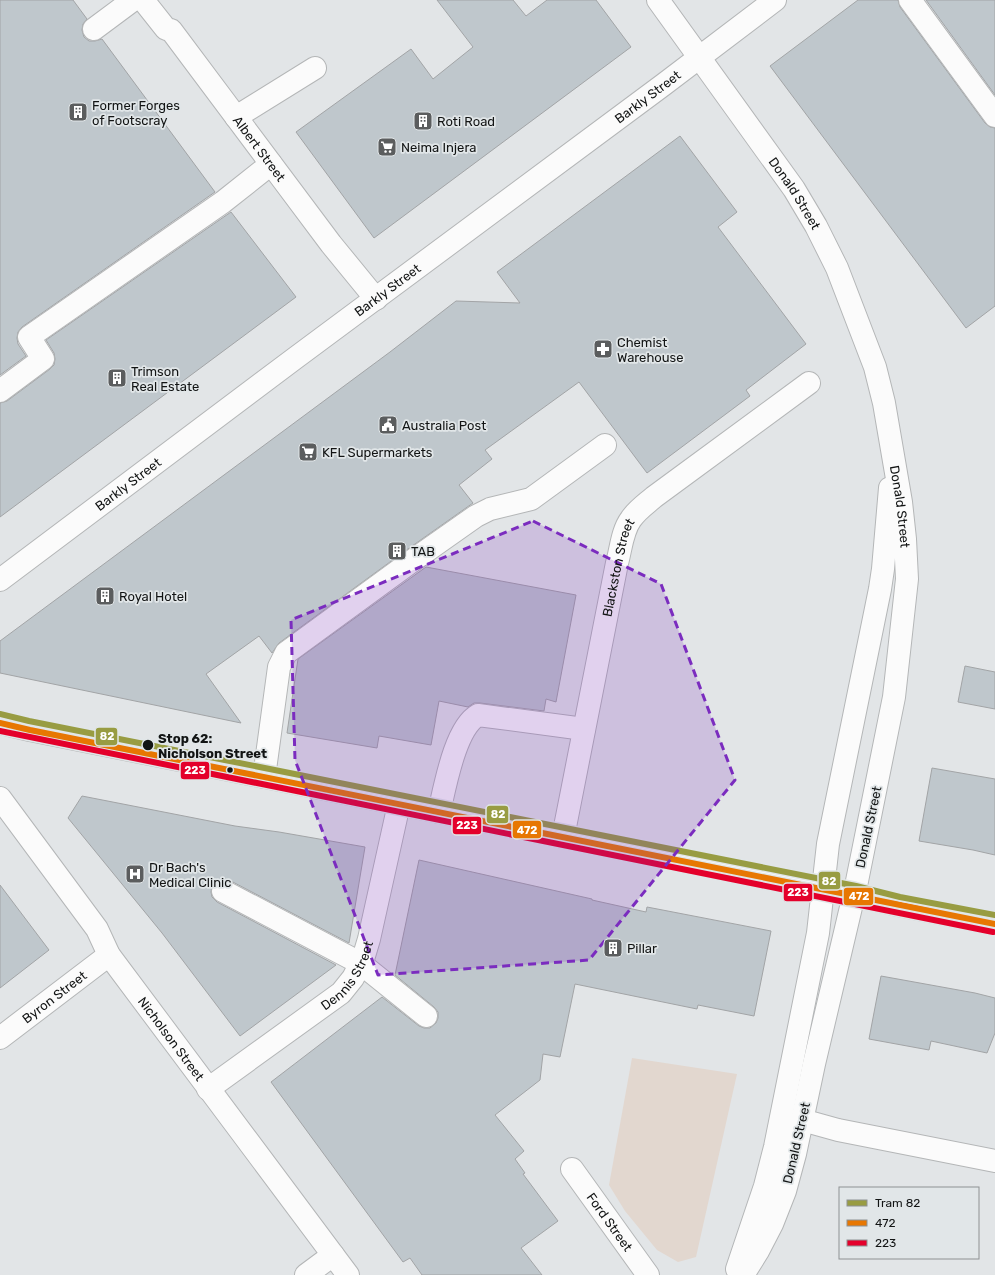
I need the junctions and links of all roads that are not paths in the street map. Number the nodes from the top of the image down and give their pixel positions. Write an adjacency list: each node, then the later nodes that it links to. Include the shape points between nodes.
1 (132, 0): 6 (street)
2 (143, 0): 10 (street, Albert Street, via 166,29 171,30)
3 (658, 0): 7 (street, Donald Street)
4 (775, 0): 7 (street, Barkly Street)
5 (910, 0): 9 (street)
6 (94, 28)
7 (699, 58): 12 (street, Barkly Street); 16 (street, Donald Street, via 794,188 837,268 876,367)
8 (315, 68): 10 (street)
9 (995, 116)
10 (236, 117): 11 (street, Albert Street)
11 (271, 164): 12 (street, Albert Street); 14 (street, via 223,202 29,337 43,359)
12 (376, 299): 17 (street, Barkly Street)
13 (809, 383): 19 (street, Blackston Street, via 654,497 630,519 617,564)
14 (0, 391)
15 (605, 445): 20 (street, via 531,499 490,509 476,516 286,653 279,667)
16 (893, 459): 25 (street, Donald Street, via 880,589 828,844); 27 (street, Donald Street, via 904,520 906,595 892,708)
17 (0, 580)
18 (0, 722): 20 (street)
19 (584, 729): 23 (street, via 478,716 472,719 464,729 454,752); 24 (street, Blackston Street)
20 (264, 777): 22 (street)
21 (0, 798): 29 (street, Nicholson Street, via 97,929)
22 (399, 804): 23 (street); 30 (street, Dennis Street, via 369,939)
23 (439, 812): 24 (street)
24 (563, 837): 25 (street)
25 (823, 889): 27 (street); 41 (street, Donald Street, via 816,940 775,1147 765,1186)
26 (223, 891): 30 (street)
27 (854, 895): 28 (street); 34 (street, Donald Street)
28 (995, 924)
29 (109, 955): 32 (street, Byron Street); 33 (street, Nicholson Street)
30 (360, 963): 31 (street); 33 (street, Dennis Street, via 353,978 341,993)
31 (426, 1016)
32 (0, 1038)
33 (208, 1089): 37 (street, Nicholson Street)
34 (802, 1120): 35 (street, via 838,1130); 42 (street, Donald Street, via 780,1206)
35 (995, 1161)
36 (572, 1169): 40 (street, Ford Street)
37 (333, 1254): 38 (street); 39 (street, Nicholson Street)
38 (306, 1275)
39 (348, 1275)
40 (648, 1275)
41 (735, 1275)
42 (743, 1275)

